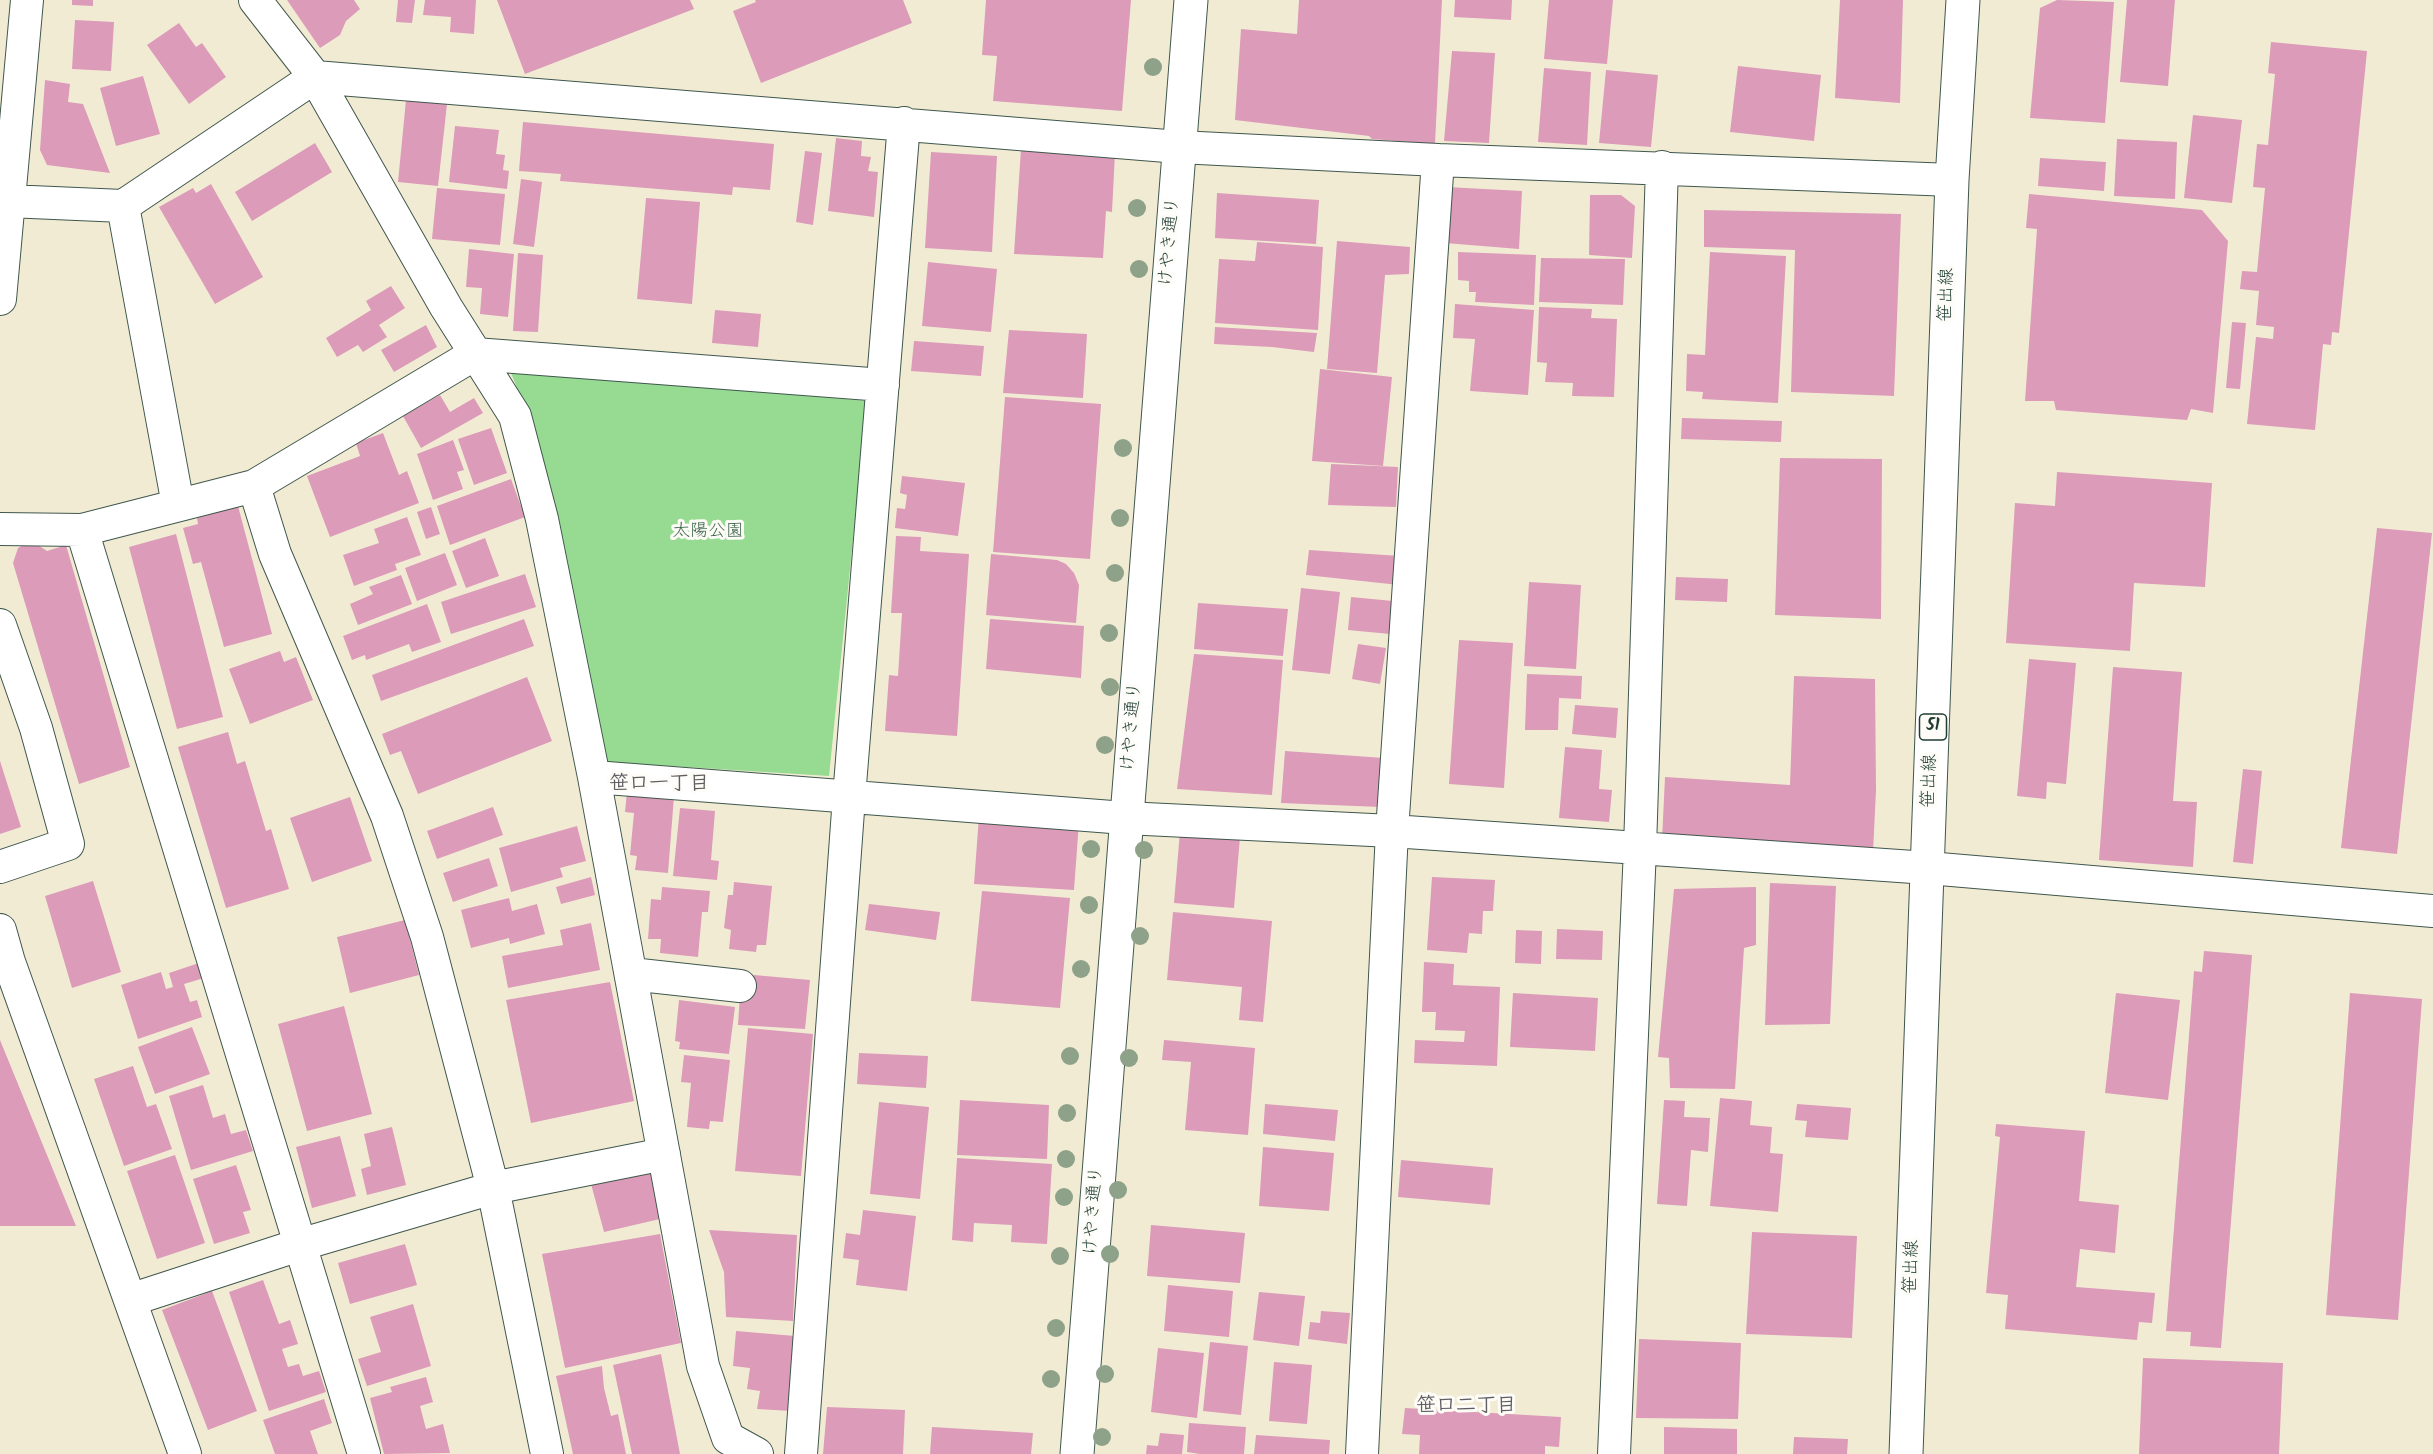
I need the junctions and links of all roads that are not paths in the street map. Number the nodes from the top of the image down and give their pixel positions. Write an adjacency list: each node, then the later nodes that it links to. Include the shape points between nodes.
1 (27, 0): 11 (street)
2 (255, 0): 5 (street)
3 (1191, 0): 7 (street, けやき通り)
4 (1963, 0): 10 (street, 笹出線 / 51)
5 (315, 77): 6 (street); 12 (street); 14 (street)
6 (904, 123): 7 (street); 15 (street)
7 (1179, 147): 8 (street); 23 (street, けやき通り)
8 (1438, 160): 9 (street); 24 (street)
9 (1662, 167): 10 (street); 25 (street)
10 (1952, 180): 27 (street, 笹出線 / 51)
11 (8, 201): 12 (street); 13 (street)
12 (123, 206): 17 (street)
13 (0, 299)
14 (475, 354): 15 (street); 16 (street); 21 (street, via 515,416 542,519)
15 (883, 384): 22 (street)
16 (254, 486): 17 (street); 33 (street, via 274,554 387,816 426,937)
17 (178, 505): 19 (street)
18 (0, 529): 19 (street)
19 (82, 530): 34 (street)
20 (0, 625): 26 (street, via 36,728 68,844)
21 (594, 777): 22 (street); 30 (street)
22 (849, 797): 23 (street); 40 (street)
23 (1125, 818): 24 (street); 41 (street, けやき通り)
24 (1392, 831): 25 (street); 42 (street)
25 (1640, 848): 27 (street); 43 (street)
26 (0, 867)
27 (1928, 868): 28 (street); 44 (street, 笹出線 / 51)
28 (2433, 911)
29 (0, 930): 35 (street)
30 (631, 974): 31 (street); 32 (street)
31 (740, 986)
32 (664, 1154): 33 (street); 39 (street, via 703,1366 728,1438)
33 (493, 1188): 34 (street); 38 (street)
34 (299, 1245): 35 (street); 37 (street)
35 (130, 1300): 36 (street)
36 (185, 1454)
37 (364, 1454)
38 (547, 1454)
39 (757, 1454)
40 (801, 1454)
41 (1077, 1454)
42 (1362, 1454)
43 (1614, 1454)
44 (1906, 1454)

